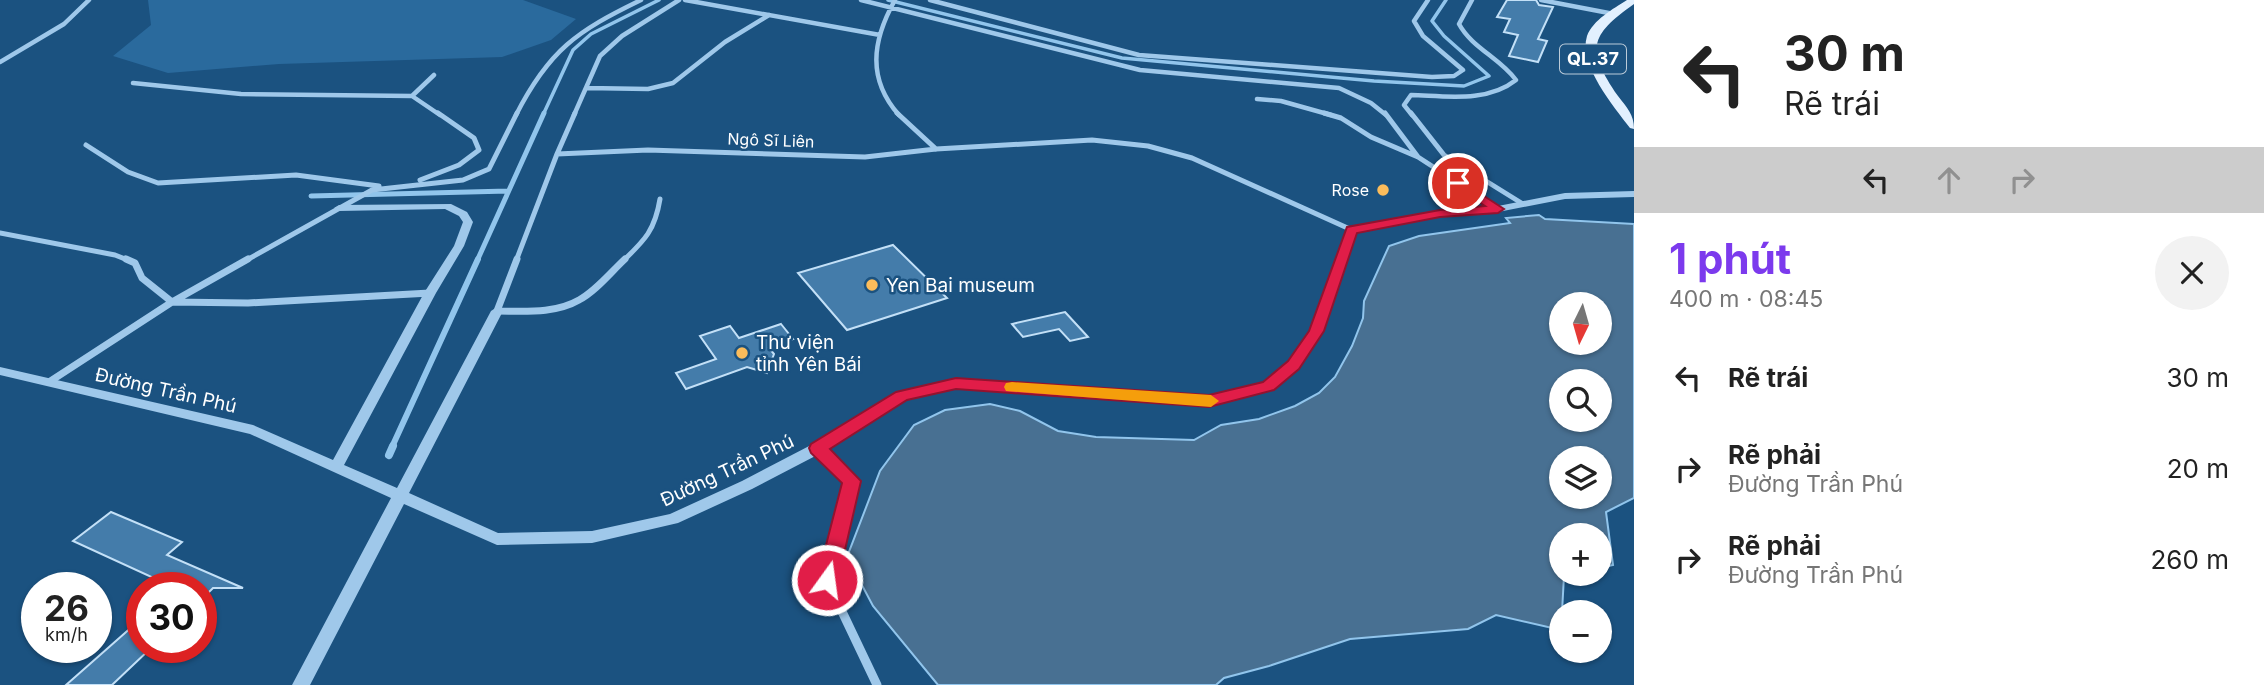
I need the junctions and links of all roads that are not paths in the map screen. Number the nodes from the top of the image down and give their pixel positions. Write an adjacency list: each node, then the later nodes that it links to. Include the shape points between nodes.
1 (89, 0): 15 (street, via 64,24)
2 (641, 0): 26 (street, via 597,21 561,48 533,81 489,169 463,180)
3 (679, 0): 18 (street, via 622,36 600,56)
4 (685, 0): 13 (street)
5 (862, 0): 11 (street)
6 (930, 0): 7 (street, via 1139,55 1454,76 1463,71 1423,36 1414,21)
7 (1428, 0)
8 (1472, 0): 30 (street, via 1459,24 1463,35 1508,66 1516,80 1481,96 1410,95 1404,105 1444,155)
9 (1541, 0): 12 (street)
10 (1633, 0): 12 (main road, QL.37)
11 (893, 3): 14 (street); 25 (street, via 1140,70 1339,88 1384,112)
12 (1614, 14): 21 (main road, QL.37, via 1592,36 1592,58)
13 (769, 15): 14 (street); 18 (street, via 673,83 648,89)
14 (880, 35): 23 (street, via 873,65 878,87 902,120)
15 (0, 62)
16 (434, 75): 19 (street)
17 (134, 83): 19 (street, via 241,93)
18 (587, 88): 24 (street)
19 (411, 96): 26 (street, via 474,138 479,150 453,169)
20 (1257, 99): 25 (street, via 1282,101 1341,118)
21 (1634, 125)
22 (86, 145): 27 (street, via 128,172 158,183 296,175)
23 (936, 149): 24 (street, Ngô Sĩ Liên, via 864,157 648,149); 33 (street, Ngô Sĩ Liên, via 1092,140 1148,146 1192,158)
24 (557, 154): 37 (street)
25 (1418, 157): 32 (street)
26 (406, 184): 27 (street)
27 (383, 187): 31 (street)
28 (1634, 194): 30 (street)
29 (660, 199): 37 (street, via 656,223 644,241 582,299 533,312)
30 (1523, 204): 32 (street)
31 (343, 205): 35 (street, via 447,206 463,214 468,222 459,246); 36 (street)
32 (1498, 209): 33 (street)
33 (1352, 230): 40 (street, Đường Trần Phú, via 1316,331 1293,365 1268,386 1209,401 956,383 902,396)
34 (0, 233): 36 (street, via 116,254 135,263 142,278)
35 (430, 293): 36 (street, via 248,303); 41 (street)
36 (172, 302): 39 (street)
37 (497, 311): 42 (street)
38 (0, 371): 39 (street, Đường Trần Phú)
39 (49, 382): 41 (street, Đường Trần Phú, via 253,430)
40 (818, 448): 42 (street, Đường Trần Phú, via 673,519 592,537 497,539); 44 (street, via 852,481 827,580)
41 (336, 467): 42 (street, Đường Trần Phú)
42 (402, 497): 43 (street)
43 (302, 685)
44 (877, 685)

